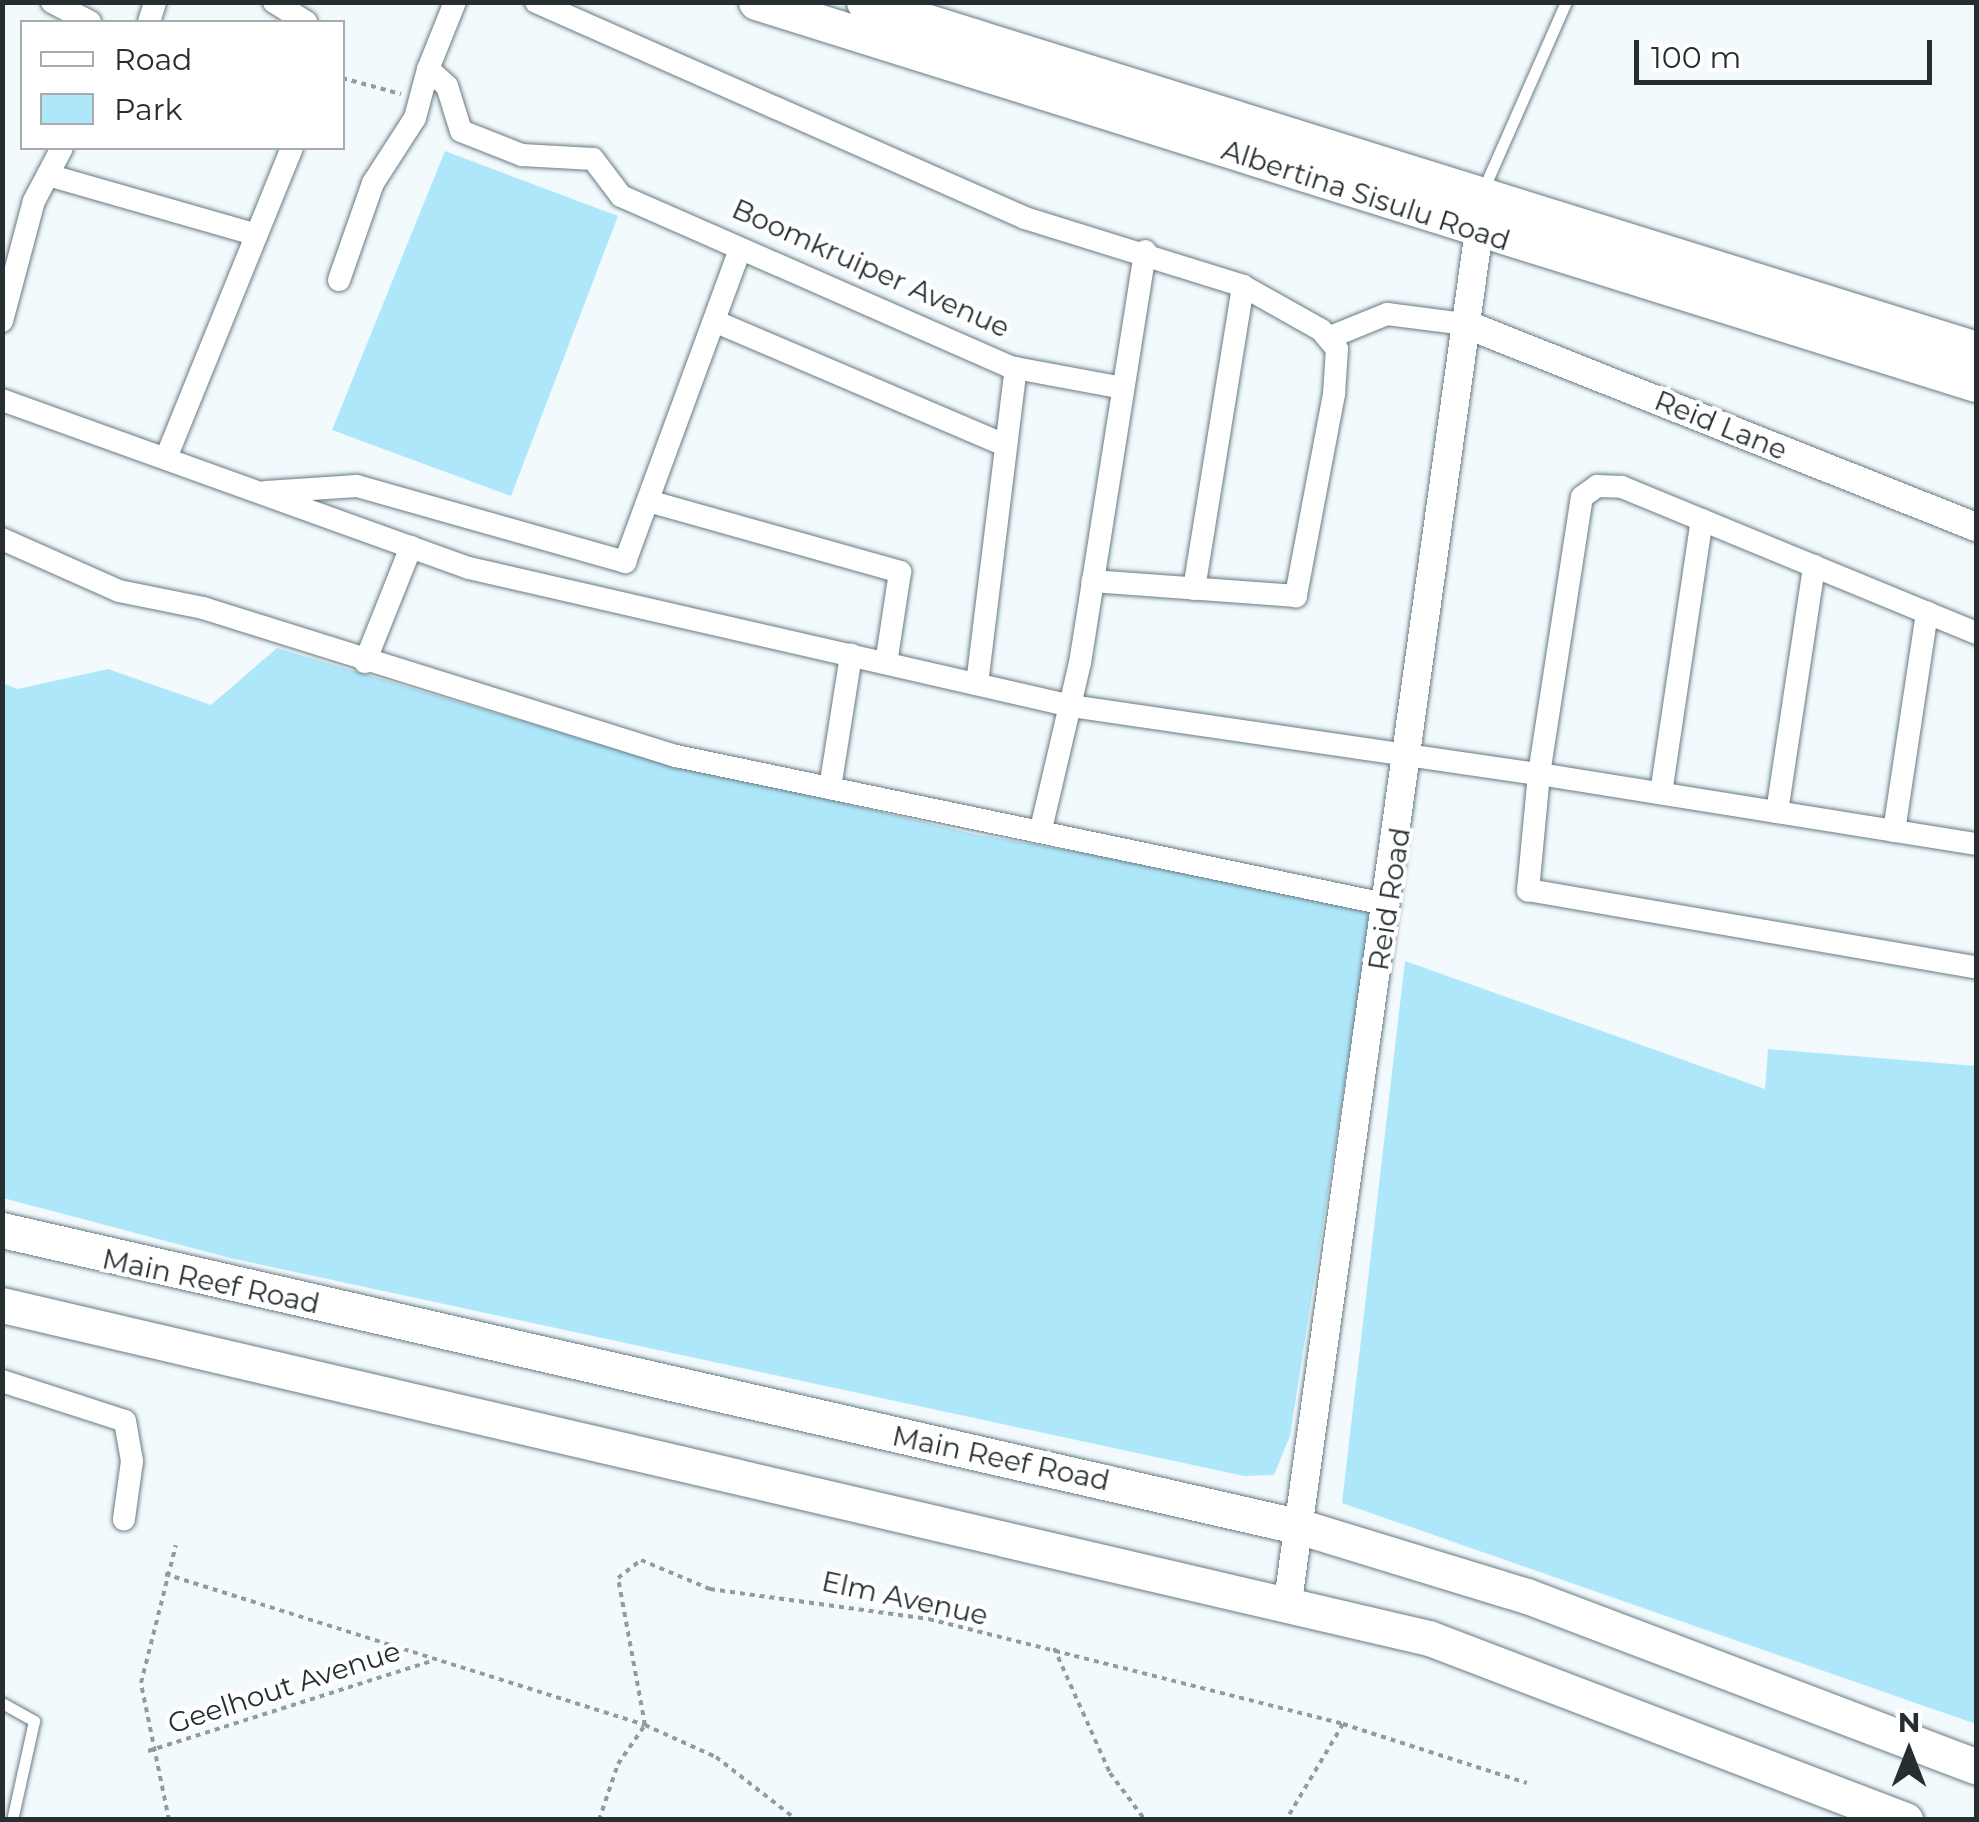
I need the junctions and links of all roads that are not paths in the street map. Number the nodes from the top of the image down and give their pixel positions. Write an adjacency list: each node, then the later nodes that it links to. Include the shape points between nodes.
1 (52, 2): 8 (street)
2 (274, 2): 9 (street)
3 (455, 2): 10 (street)
4 (536, 2): 17 (street, via 1026,218)
5 (756, 2): 14 (main road, Albertina Sisulu Road)
6 (864, 2): 14 (main road, Albertina Sisulu Road)
7 (1566, 2): 14 (lane, via 1485,174)
8 (86, 20)
9 (303, 20)
10 (428, 69): 16 (street, via 447,86 461,131 522,155 593,159 621,196); 18 (street, via 420,99 373,183)
11 (61, 150): 13 (street)
12 (291, 150): 15 (street)
13 (48, 175): 15 (street); 20 (street)
14 (1481, 214): 22 (street, Reid Road); 24 (main road, Albertina Sisulu Road); 26 (main road, Albertina Sisulu Road)
15 (254, 234): 30 (street)
16 (740, 250): 21 (street); 25 (street)
17 (1144, 252): 19 (street); 27 (street)
18 (340, 280)
19 (1243, 286): 23 (street); 39 (street)
20 (2, 320)
21 (714, 321): 29 (street); 32 (street)
22 (1466, 324): 23 (street, via 1386,314); 34 (street, Reid Lane); 47 (street, Reid Road)
23 (1328, 338): 39 (street, via 1337,349 1334,394 1296,596)
24 (1976, 349)
25 (1016, 368): 27 (street); 29 (street)
26 (1976, 384)
27 (1123, 388): 38 (street)
28 (2, 400): 30 (street)
29 (1002, 444): 45 (street)
30 (166, 458): 31 (street)
31 (258, 493): 32 (street, via 357,486 613,564 626,562); 36 (street)
32 (648, 501): 44 (street, via 900,572)
33 (1702, 520): 37 (street); 48 (street, via 1622,487 1597,486 1582,497); 50 (street)
34 (1976, 527)
35 (2, 538): 43 (street, via 118,592 203,608)
36 (411, 547): 42 (street); 43 (street)
37 (1814, 566): 40 (street); 51 (street)
38 (1093, 581): 39 (street); 46 (street)
39 (1194, 589)
40 (1928, 612): 41 (street); 53 (street)
41 (1976, 632)
42 (851, 655): 44 (street); 49 (street)
43 (365, 662): 49 (street, via 676,756)
44 (886, 663): 45 (street)
45 (977, 684): 46 (street)
46 (1071, 706): 47 (street); 52 (street)
47 (1411, 757): 48 (street); 55 (street, Reid Road)
48 (1540, 774): 50 (street); 56 (street, via 1528,890 1541,898)
49 (830, 788): 55 (street, via 1080,847)
50 (1661, 793): 51 (street)
51 (1777, 812): 53 (street)
52 (1041, 829)
53 (1894, 831): 54 (street)
54 (1976, 844)
55 (1389, 905): 61 (street, Reid Road)
56 (1976, 967)
57 (2, 1230): 61 (main road, Main Reef Road)
58 (2, 1305): 62 (main road)
59 (2, 1381): 60 (street, via 125,1421 132,1461)
60 (124, 1519)
61 (1301, 1527): 62 (street, Reid Road); 64 (main road, Main Reef Road, via 1527,1596)
62 (1288, 1600): 66 (main road, via 1573,1686)
63 (2, 1704): 65 (lane, via 34,1721)
64 (1976, 1767)
65 (12, 1820)
66 (1906, 1820)

